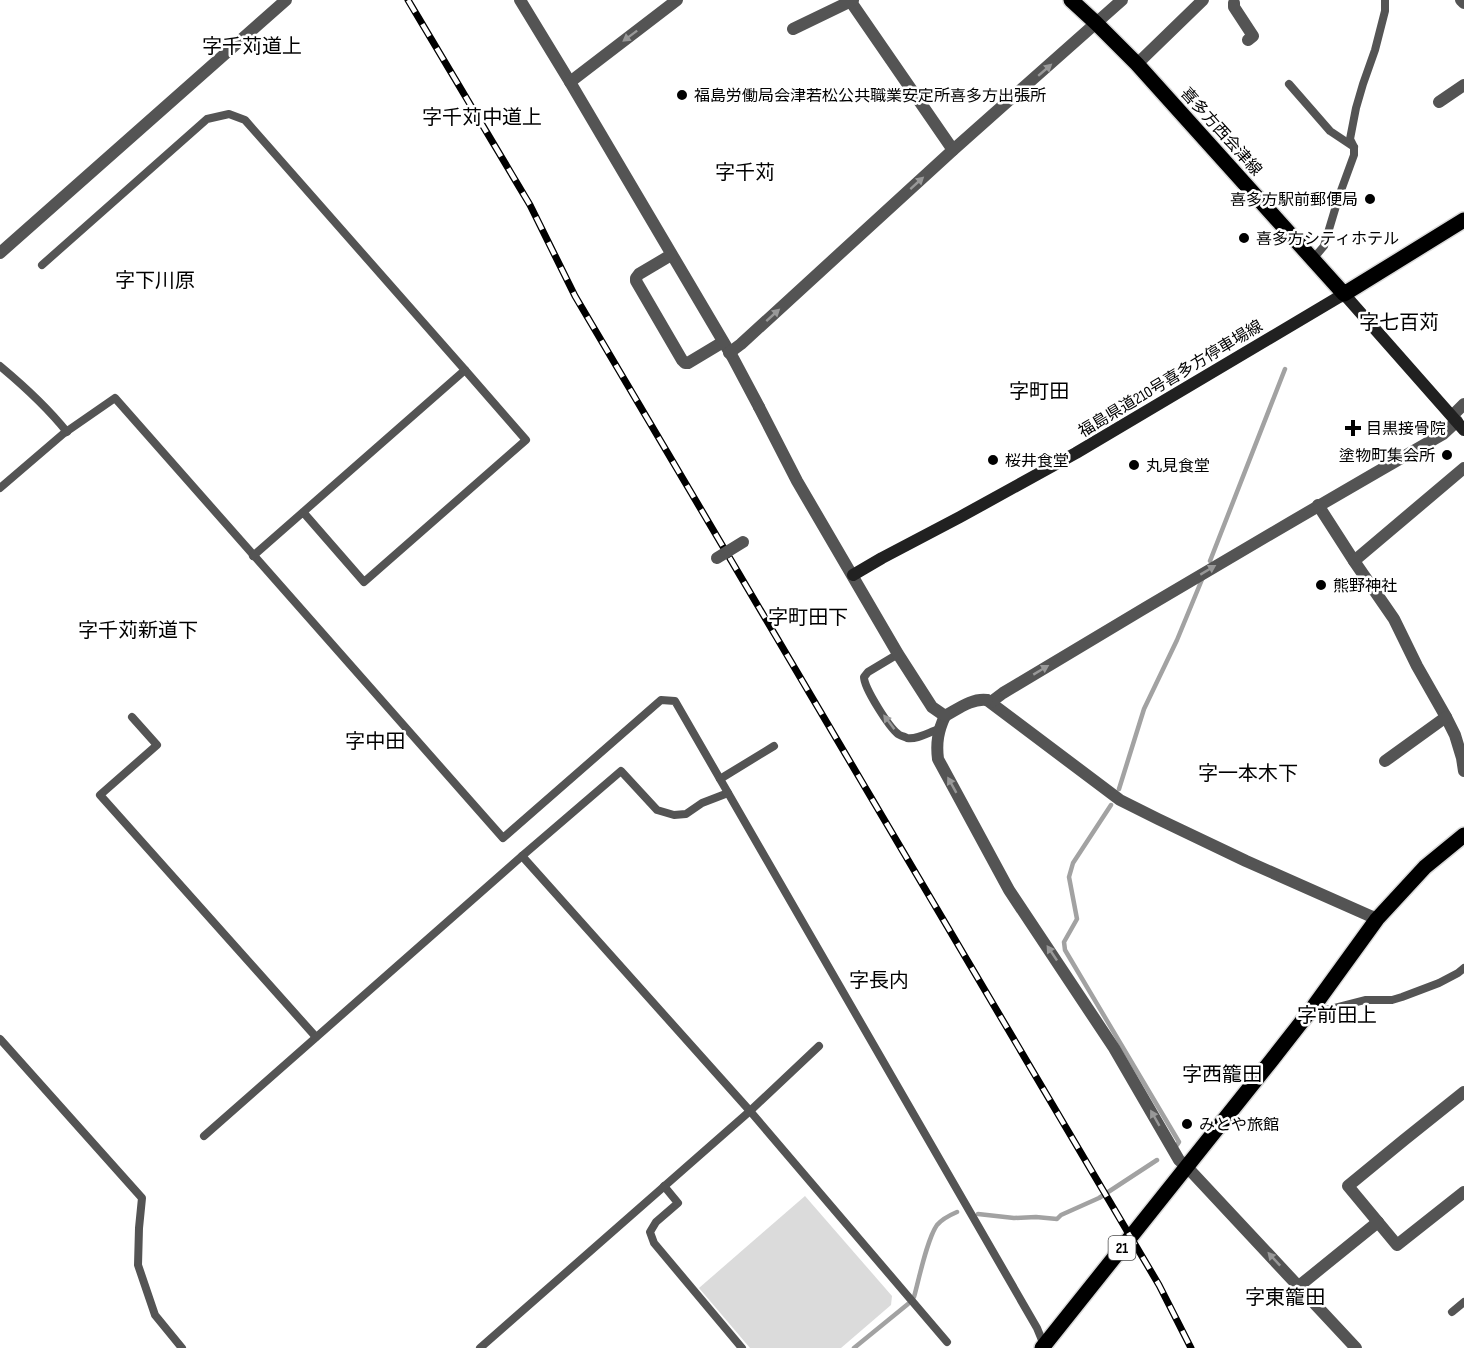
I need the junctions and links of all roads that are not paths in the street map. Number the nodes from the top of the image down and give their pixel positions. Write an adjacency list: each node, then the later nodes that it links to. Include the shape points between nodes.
1 (286, 0): 21 (street)
2 (520, 0): 14 (street)
3 (677, 0): 14 (street, one-way to 14)
4 (1071, 0): 10 (main road, 喜多方西会津線)
5 (1122, 0): 10 (street)
6 (1203, 0): 13 (street)
7 (1385, 0): 18 (lane, via 1375,50 1356,108 1350,139)
8 (852, 1): 11 (street); 19 (street)
9 (1237, 1): 12 (street, via 1234,8 1252,36)
10 (1096, 23): 13 (main road, 喜多方西会津線); 19 (street, one-way to 10)
11 (793, 29)
12 (1248, 40)
13 (1137, 64): 23 (main road, 喜多方西会津線)
14 (570, 82): 22 (street)
15 (1289, 84): 18 (lane, via 1330,131)
16 (1464, 85): 17 (street)
17 (1439, 102)
18 (1354, 147): 23 (lane, via 1324,246)
19 (953, 150): 26 (street, one-way to 19, via 741,344)
20 (1464, 220): 25 (main road)
21 (0, 253)
22 (671, 255): 26 (street); 26 (street, via 639,274 636,281 682,360 688,363)
23 (1313, 260): 25 (main road, 喜多方西会津線)
24 (42, 265): 28 (lane, via 207,119 229,114 245,120)
25 (1344, 294): 30 (main road); 40 (main road, 福島県道210号喜多方停車場線, via 1076,453)
26 (726, 347): 40 (street, via 797,481)
27 (0, 366): 31 (lane, via 28,389)
28 (465, 370): 35 (lane); 35 (lane, via 526,440 508,456 364,582)
29 (1464, 404): 30 (street)
30 (1458, 422): 34 (street)
31 (66, 432): 33 (lane); 37 (lane, via 115,398)
32 (1464, 468): 39 (street)
33 (0, 488)
34 (1318, 505): 39 (street); 42 (street, one-way to 34)
35 (303, 512): 37 (lane)
36 (743, 542): 38 (street, bridge)
37 (253, 556): 50 (lane, via 503,838 661,700 675,701)
38 (717, 558)
39 (1354, 561): 45 (street, via 1394,619)
40 (853, 575): 41 (street)
41 (898, 654): 43 (street, via 932,707); 46 (lane, one-way to 41, via 909,739 899,735 864,683 868,672)
42 (989, 701): 43 (street, via 973,701); 54 (street, via 1120,800)
43 (945, 716): 46 (street)
44 (132, 717): 57 (lane, via 157,745 100,795)
45 (1446, 717): 48 (street); 49 (street)
46 (939, 729): 63 (street, one-way to 46, via 1009,890 938,759)
47 (774, 746): 50 (lane)
48 (1385, 761)
49 (1464, 771)
50 (720, 779): 51 (lane)
51 (728, 793): 53 (lane, via 686,814 674,815 657,810 621,771); 71 (lane, via 1037,1328)
52 (1464, 835): 54 (main road, 21, via 1425,867)
53 (522, 856): 57 (lane); 61 (lane)
54 (1377, 919): 56 (main road, 21)
55 (1464, 968): 56 (lane, via 1439,983 1392,1000 1365,1000 1326,1010)
56 (1314, 1006): 63 (main road, 21)
57 (316, 1037): 62 (lane)
58 (0, 1039): 72 (lane, via 142,1198 138,1265 155,1314)
59 (819, 1046): 61 (lane)
60 (1464, 1092): 66 (street, via 1348,1186)
61 (750, 1111): 64 (lane); 70 (lane)
62 (204, 1136)
63 (1187, 1167): 67 (street, one-way to 63); 71 (main road, 21)
64 (664, 1186): 73 (lane); 74 (lane, via 678,1203 650,1232 654,1243)
65 (1464, 1192): 66 (street, via 1397,1245)
66 (1378, 1222): 67 (street)
67 (1299, 1286): 75 (street)
68 (1464, 1302): 69 (lane)
69 (1452, 1312)
70 (947, 1342)
71 (1043, 1347)
72 (182, 1348)
73 (480, 1348)
74 (742, 1348)
75 (1356, 1348)

